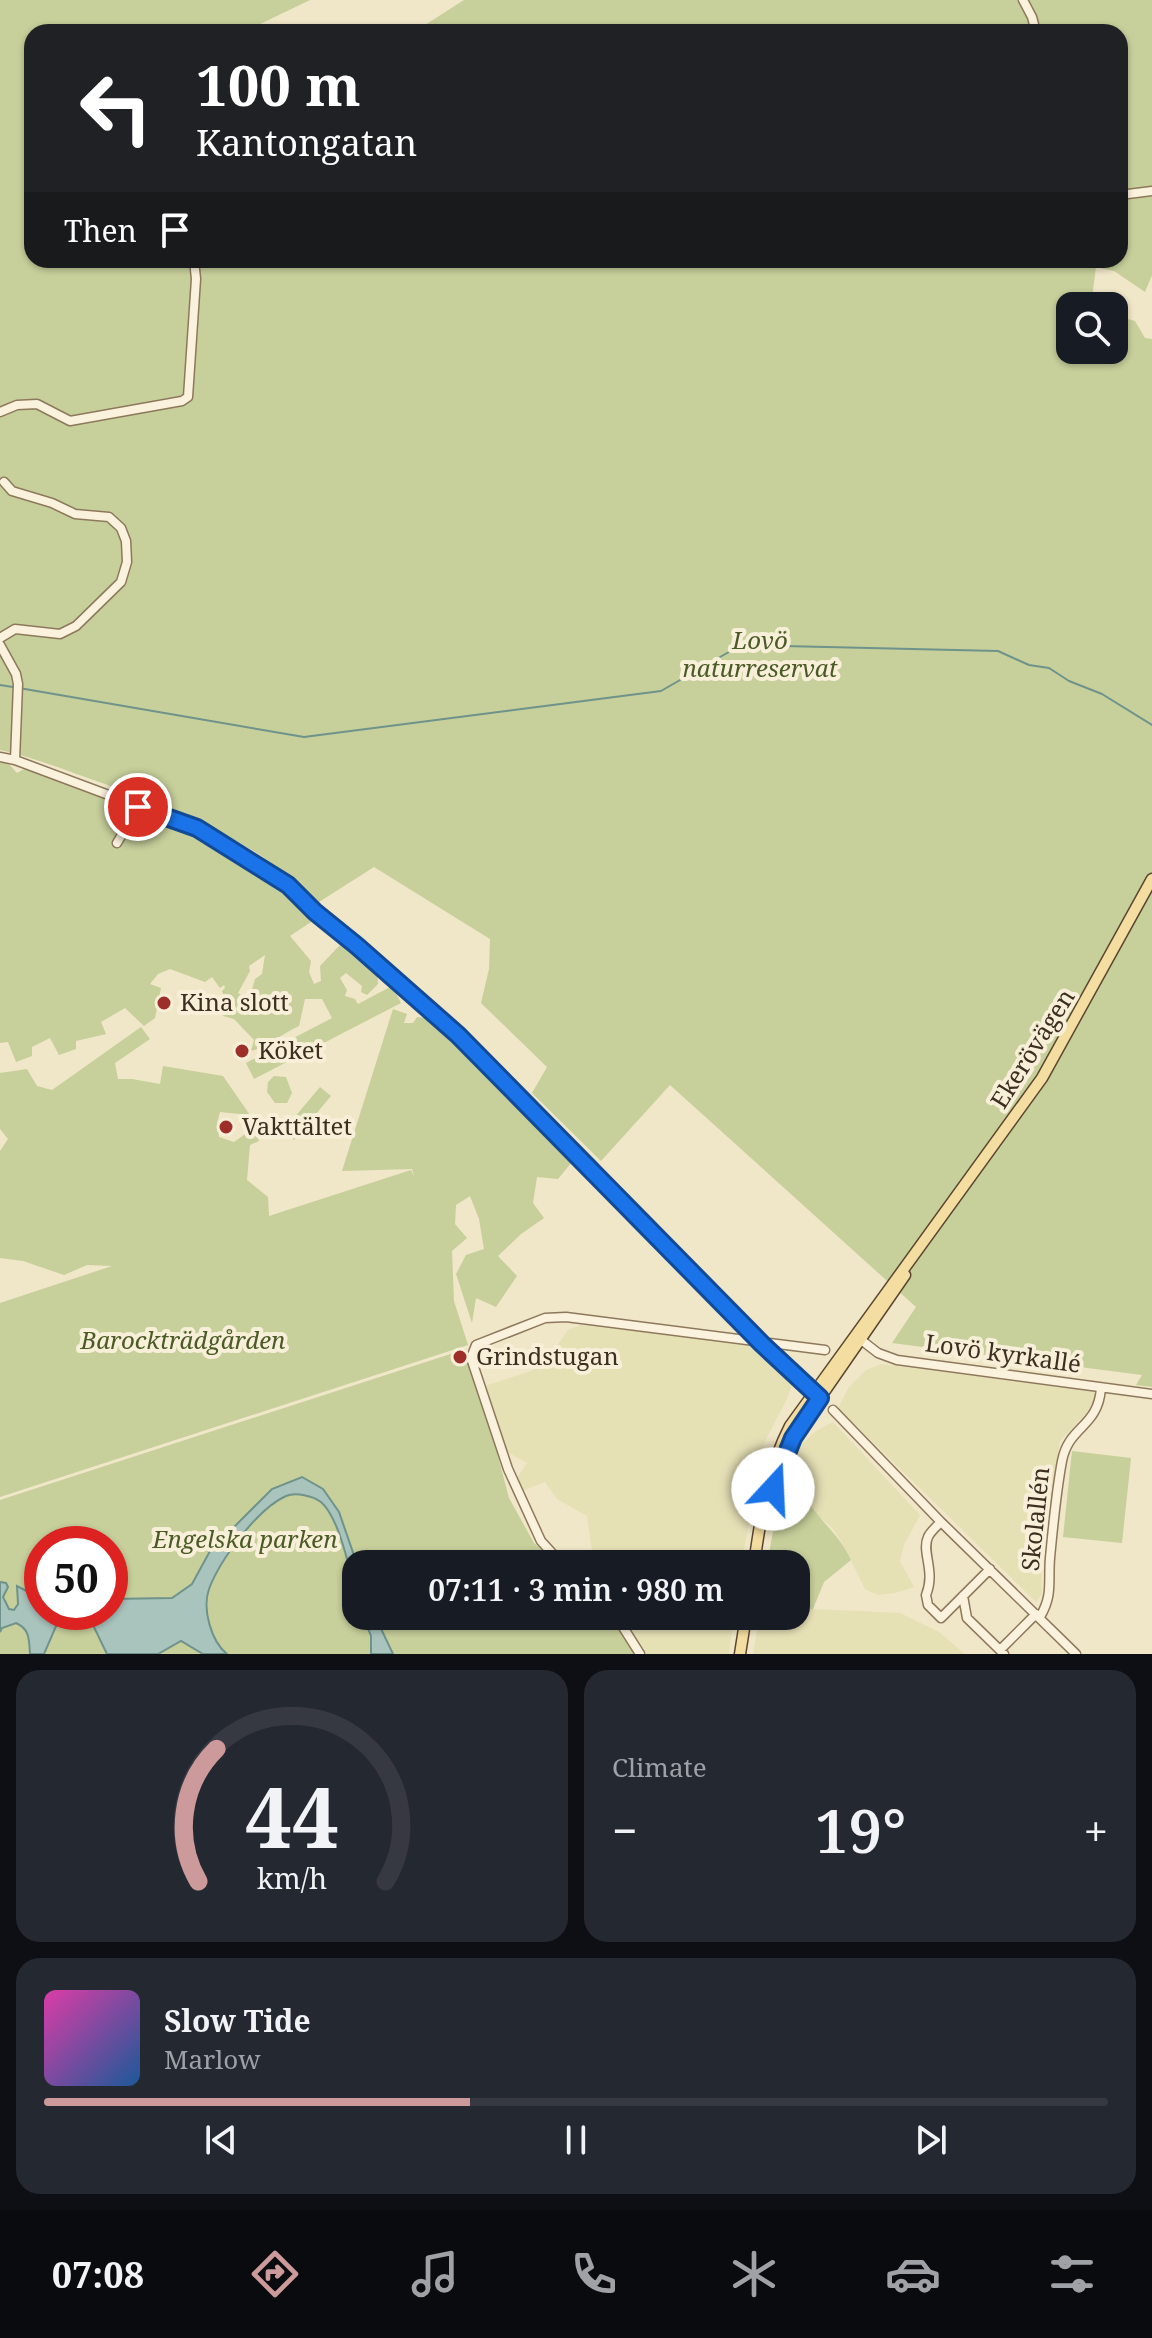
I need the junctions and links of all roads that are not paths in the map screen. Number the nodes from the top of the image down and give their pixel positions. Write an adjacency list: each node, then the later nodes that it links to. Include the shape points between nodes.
1 (1025, 2): 2 (street)
2 (1034, 24)
3 (1152, 191): 4 (street)
4 (1128, 194)
5 (195, 268): 6 (street, via 188,397 70,421 37,404)
6 (0, 412)
7 (4, 482): 8 (street, via 12,491 75,514 109,517 121,528 127,562 121,582 76,626 60,634 15,629)
8 (0, 638)
9 (0, 645): 11 (street, via 18,688)
10 (0, 757): 11 (street)
11 (15, 760): 12 (street)
12 (138, 807): 13 (street); 16 (street, via 197,828 288,885 458,1035)
13 (117, 843)
14 (1152, 879): 15 (main road, Ekerövägen, via 1061,1047)
15 (858, 1338): 18 (street, Lovö kyrkallé, via 897,1360); 20 (main road, Ekerövägen)
16 (762, 1344): 17 (street); 20 (street); 23 (street, via 566,1317 545,1318 476,1345 471,1358 508,1469)
17 (825, 1350)
18 (1101, 1388): 19 (street, Lovö kyrkallé); 27 (street, Skolallén, via 1092,1419 1066,1447 1049,1603)
19 (1152, 1394)
20 (816, 1395): 24 (main road, Ekerövägen, via 779,1470)
21 (833, 1410): 22 (street, Skolallén)
22 (941, 1522): 25 (street, Skolallén); 26 (street, Skolallén, via 928,1537 926,1549 928,1605 941,1618)
23 (549, 1550)
24 (756, 1550)
25 (990, 1569): 26 (street, Skolallén); 27 (street, Skolallén)
26 (963, 1596): 30 (street, via 967,1618)
27 (1038, 1616): 30 (street); 33 (street, Skolallén)
28 (625, 1630): 31 (street)
29 (744, 1630): 32 (main road)
30 (1002, 1652)
31 (640, 1654)
32 (740, 1654)
33 (1076, 1654)

